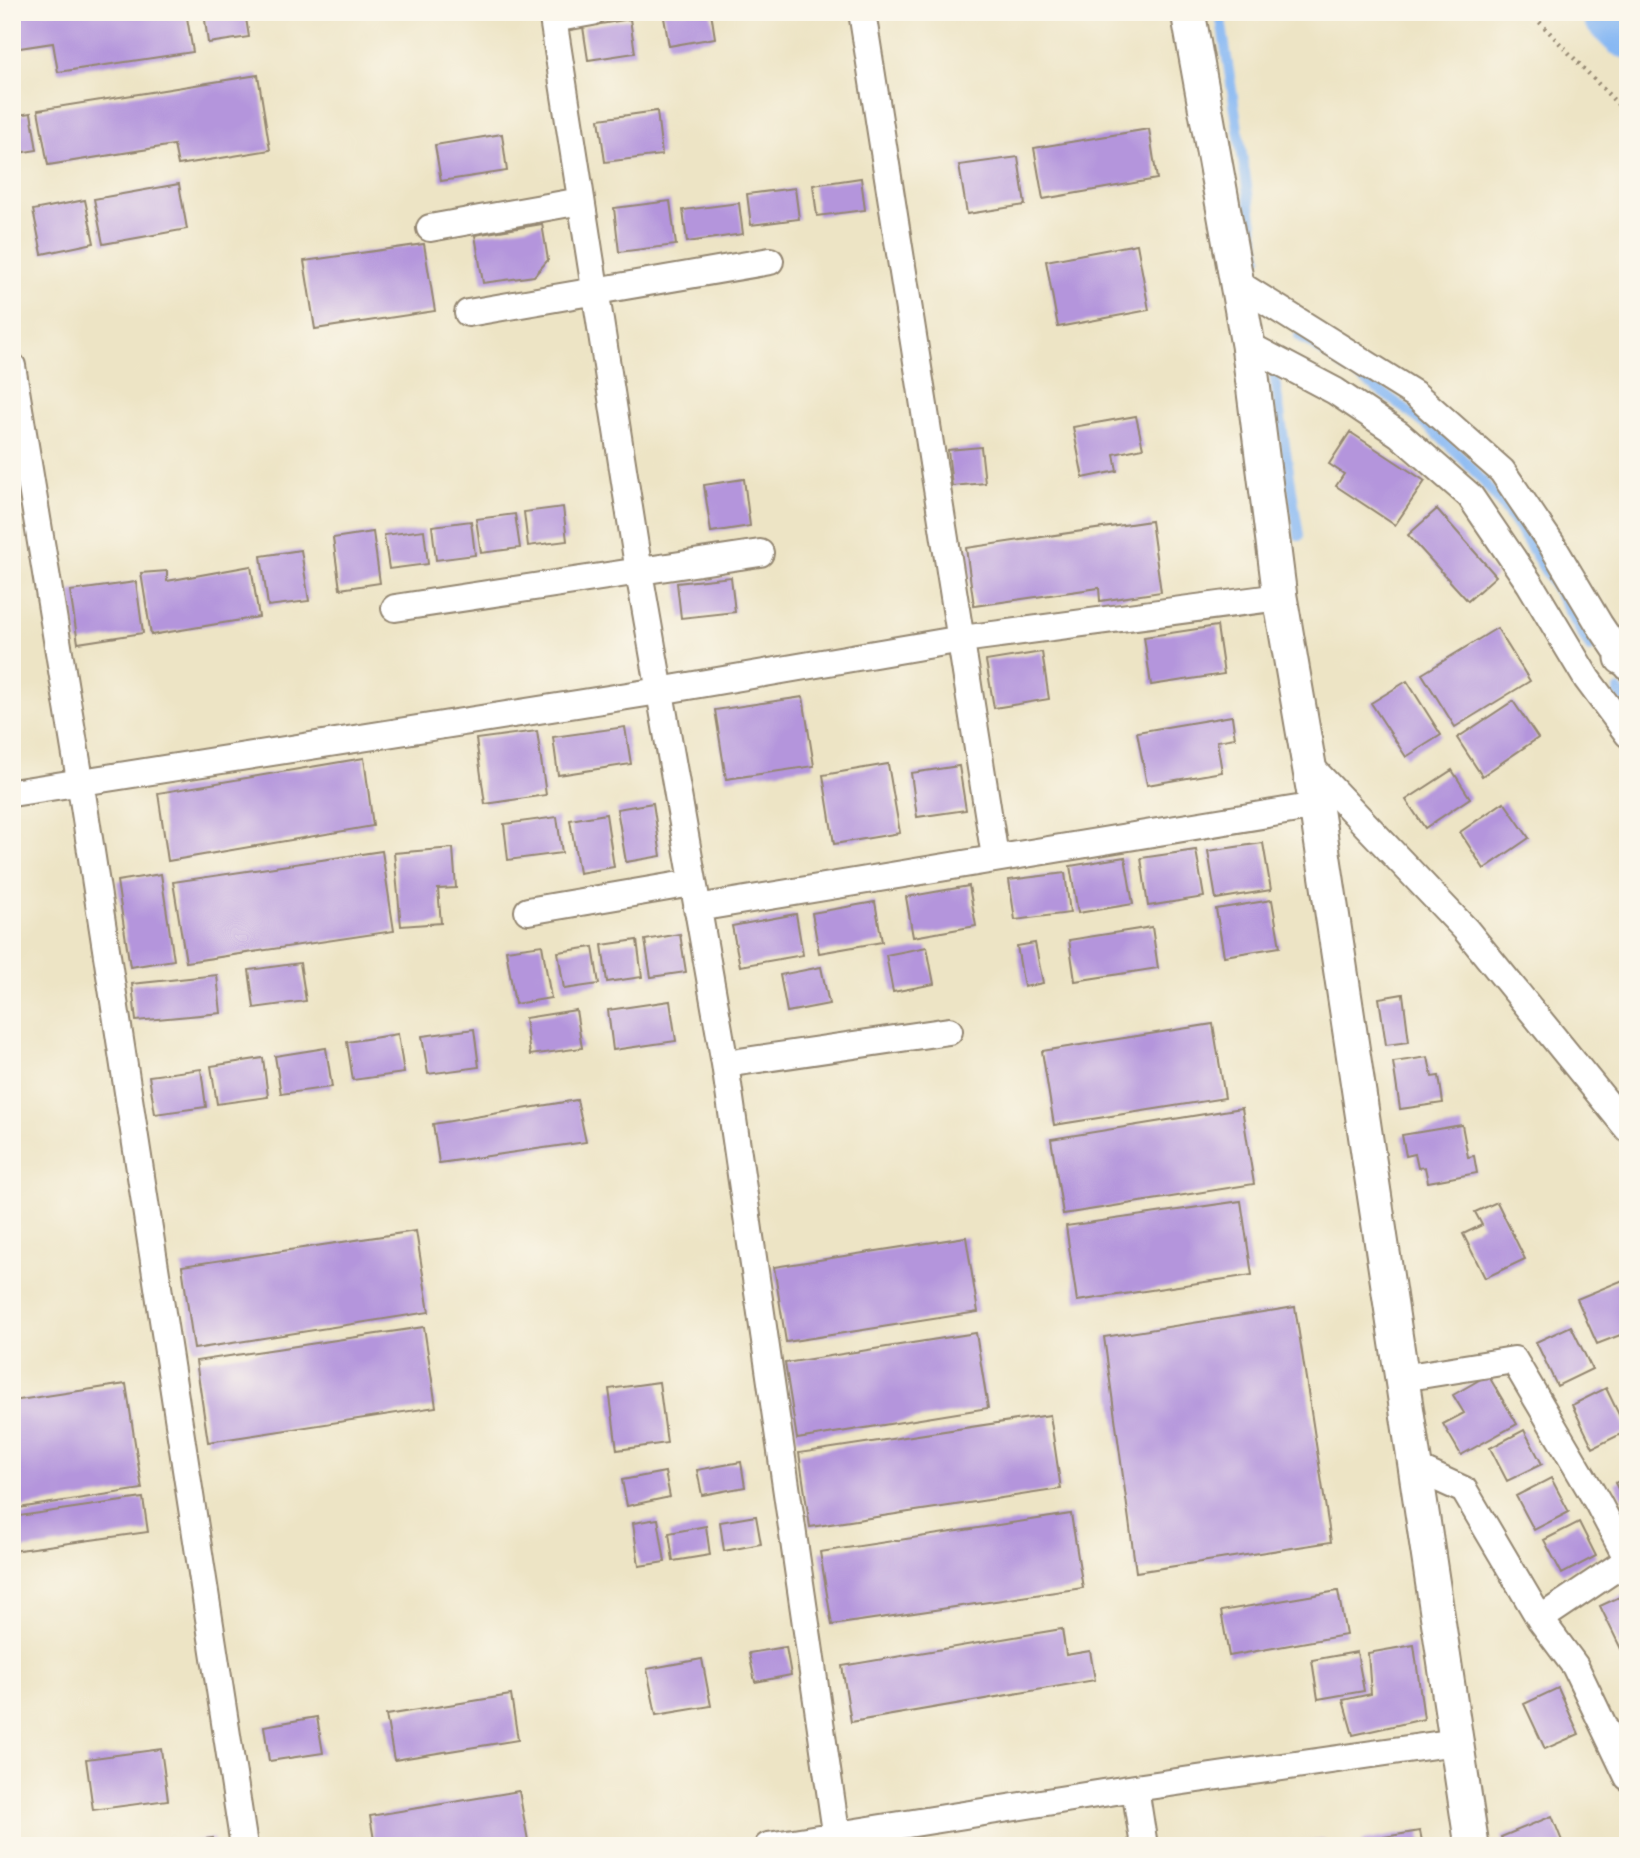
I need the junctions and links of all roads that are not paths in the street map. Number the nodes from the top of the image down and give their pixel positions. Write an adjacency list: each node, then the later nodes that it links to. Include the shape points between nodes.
1 (592, 12): 4 (street)
2 (862, 12): 18 (street)
3 (1188, 12): 8 (street)
4 (553, 16): 5 (street)
5 (581, 201): 6 (street); 9 (street)
6 (430, 228)
7 (770, 261): 9 (street)
8 (1237, 283): 11 (street); 19 (street, via 1416,395 1502,471)
9 (596, 293): 10 (street); 15 (street)
10 (468, 313)
11 (1248, 345): 16 (street); 20 (street, via 1335,391 1388,427 1470,496)
12 (13, 373): 13 (street)
13 (21, 482): 24 (street)
14 (760, 553): 15 (street)
15 (639, 572): 17 (street); 21 (street)
16 (1280, 597): 18 (street); 23 (street)
17 (395, 608)
18 (962, 639): 21 (street); 27 (street)
19 (1626, 660): 20 (street)
20 (1587, 679): 22 (street)
21 (659, 691): 24 (street); 28 (street)
22 (1628, 734)
23 (1308, 764): 26 (street); 32 (street, via 1466,930)
24 (79, 780): 25 (street); 41 (street)
25 (12, 793)
26 (1316, 806): 27 (street); 33 (street)
27 (995, 857): 28 (street)
28 (695, 896): 29 (street); 31 (street)
29 (528, 911)
30 (948, 1031): 31 (street)
31 (725, 1064): 40 (street)
32 (1628, 1129)
33 (1402, 1378): 34 (street); 35 (street, via 1514,1360)
34 (1416, 1468): 36 (street, via 1464,1490); 37 (street)
35 (1628, 1560): 36 (street)
36 (1540, 1619): 38 (street, via 1575,1666)
37 (1456, 1742): 39 (street); 44 (street)
38 (1628, 1777)
39 (1135, 1788): 40 (street); 43 (street)
40 (837, 1840): 42 (street)
41 (244, 1846)
42 (768, 1846)
43 (1144, 1846)
44 (1472, 1846)

